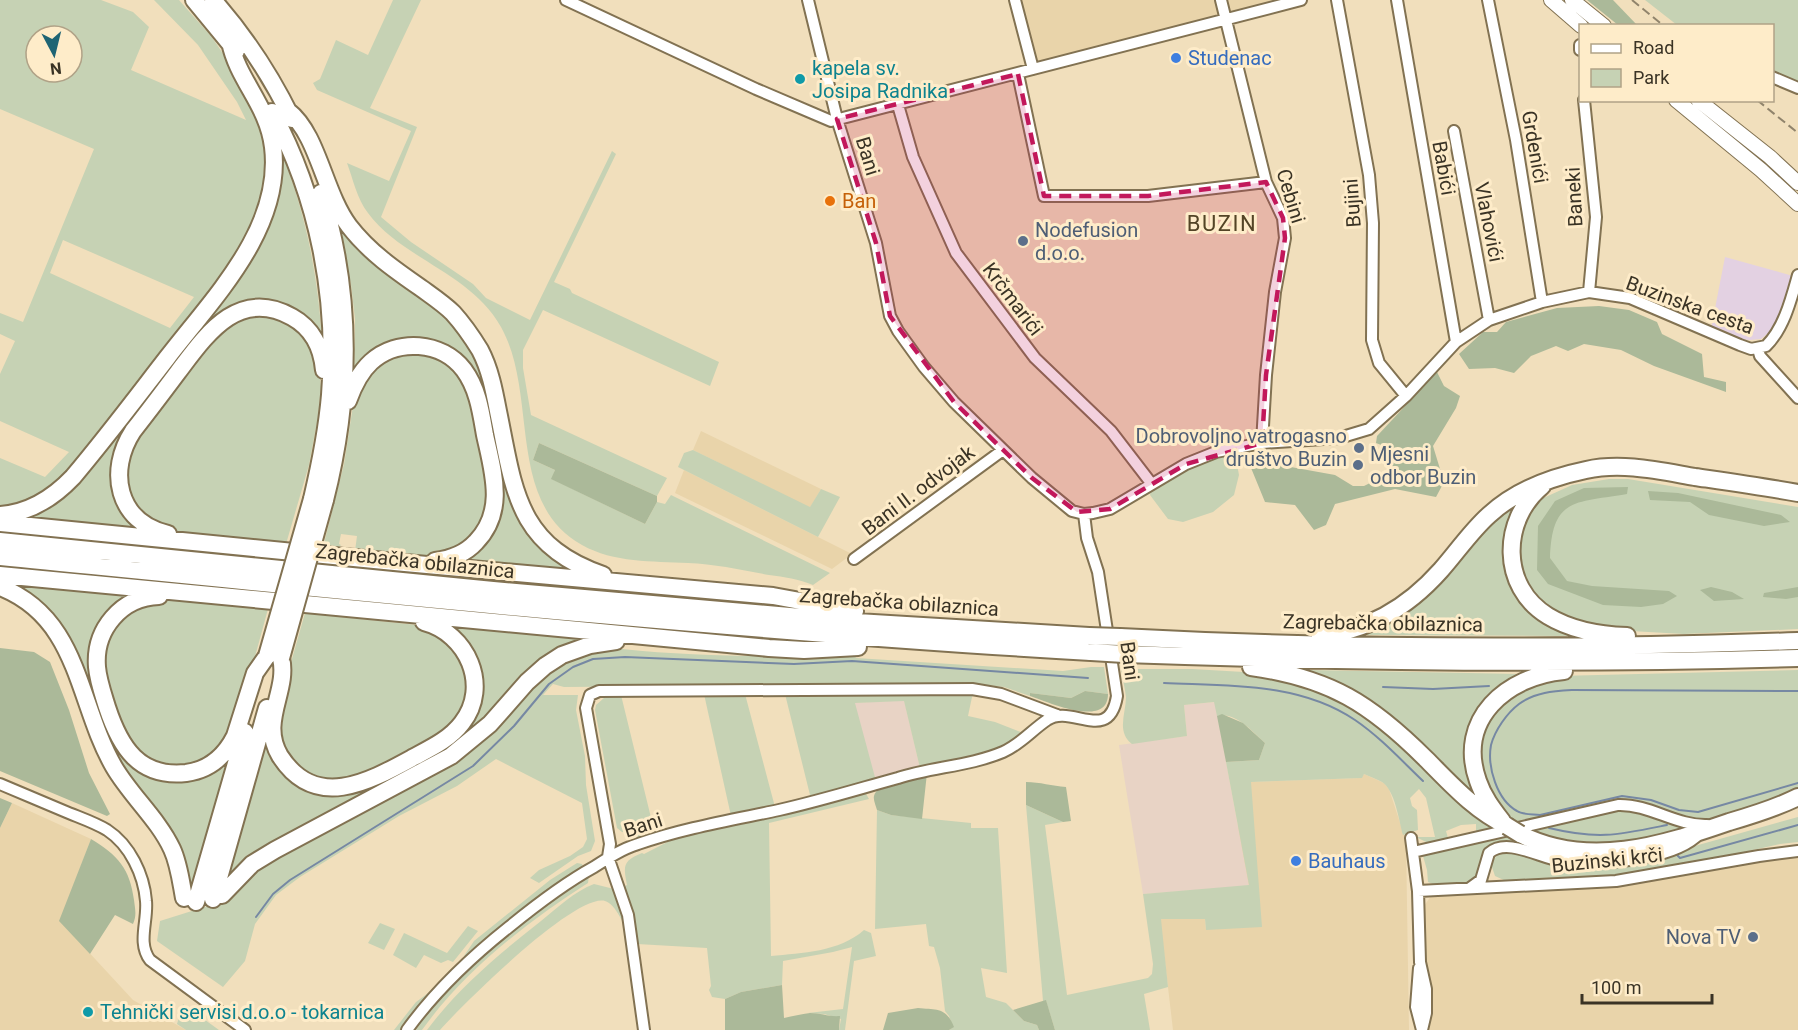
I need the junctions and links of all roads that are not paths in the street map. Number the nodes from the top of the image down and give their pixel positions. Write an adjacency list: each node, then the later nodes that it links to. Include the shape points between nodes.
1 (194, 0): 16 (highway)
2 (213, 0): 25 (highway, via 252,49)
3 (566, 0): 26 (street, via 756,89 831,121)
4 (808, 0): 26 (street, Bani)
5 (1015, 0): 17 (street)
6 (1221, 0): 13 (street, Cebini)
7 (1301, 0): 13 (street)
8 (1337, 0): 37 (street, Bujini, via 1369,175 1372,340 1379,363)
9 (1397, 0): 35 (street, Babići)
10 (1488, 0): 33 (street, Grdenići)
11 (1551, 0): 14 (main road)
12 (1572, 0): 15 (main road)
13 (1226, 19): 17 (street); 28 (street, Cebini)
14 (1579, 24)
15 (1602, 24)
16 (230, 42): 39 (highway, via 281,128 316,225 331,332); 46 (highway, via 237,64 265,114 273,145 271,190 257,231 233,271 73,477 45,501 17,513)
17 (1033, 69): 18 (street)
18 (1018, 74): 24 (street); 28 (street, via 1044,196 1148,196)
19 (1774, 77): 20 (street)
20 (1798, 88)
21 (1584, 102): 32 (street, Baneki, via 1596,217)
22 (1678, 102): 30 (main road)
23 (1701, 102): 29 (main road)
24 (898, 105): 26 (street); 43 (street, Krčmarići, via 913,157 956,253 1035,358 1111,430)
25 (288, 111): 39 (highway, via 315,173 338,262 346,335 345,375); 55 (highway, via 302,124 331,197 355,234 384,262 452,313 481,352 494,387 515,490 536,532 556,552 585,568 620,578 673,582)
26 (837, 119): 41 (street, Bani, via 876,243 890,316 924,367)
27 (1454, 131): 34 (street, Vlahovići)
28 (1266, 182): 40 (street, Cebini, via 1283,218 1285,238 1275,291)
29 (1798, 183)
30 (1798, 204)
31 (1798, 275): 36 (street, Buzinska cesta, via 1778,330 1766,346)
32 (1589, 292): 33 (street, Buzinska cesta); 36 (street, Buzinska cesta, via 1630,298 1714,336)
33 (1542, 302): 34 (street, Buzinska cesta)
34 (1489, 320): 35 (street, Buzinska cesta)
35 (1456, 342): 37 (street, Buzinska cesta)
36 (1758, 348): 38 (street, via 1760,356)
37 (1406, 396): 40 (street, Buzinska cesta, via 1369,429 1355,434)
38 (1798, 398)
39 (333, 425): 49 (highway, via 323,410 321,351 297,320 268,309 246,310 226,318 206,335 133,431 118,471 126,504 145,525); 52 (highway, via 363,370 391,350 417,346 442,352 457,362 472,383 495,481 492,519 480,538 462,554); 66 (highway, bridge, via 319,499)
40 (1262, 442): 43 (street, Buzinska cesta, via 1216,452)
41 (1003, 450): 45 (street, Bani, via 1068,509); 51 (street, Bani II. odvojak)
42 (1550, 480): 44 (highway, via 1590,469 1634,468); 60 (highway, via 1517,494 1488,516 1422,590 1384,617 1330,634 1246,635); 63 (highway, via 1525,506 1512,538 1513,571 1534,605 1563,624 1599,633 1690,638)
43 (1151, 483): 45 (street, Buzinska cesta, via 1110,509)
44 (1798, 493)
45 (1084, 514): 69 (street, Bani, via 1098,572 1117,696 1115,707 1102,720)
46 (0, 515)
47 (0, 523): 49 (highway)
48 (0, 541): 58 (highway, Zagrebačka obilaznica, via 493,590)
49 (207, 543): 52 (highway)
50 (0, 557): 64 (highway, Zagrebačka obilaznica, via 492,606)
51 (854, 559)
52 (405, 563): 55 (highway)
53 (0, 575): 56 (highway)
54 (0, 587): 84 (highway, via 27,601 63,640 114,767)
55 (685, 589): 58 (highway, via 773,596 842,609 920,616)
56 (200, 596): 57 (highway); 66 (highway, via 138,600 121,610 103,633 97,650 102,693 115,730 131,756 160,772 175,774 197,771 218,759 235,736 255,673)
57 (371, 611): 59 (highway); 66 (highway, via 422,621 450,634 466,652 474,675 473,700 469,713 449,736 360,784 316,784 297,774 281,756 272,731 283,674)
58 (947, 627): 62 (highway, Zagrebačka obilaznica)
59 (668, 640): 64 (highway, via 793,650 844,646 922,651); 84 (highway, via 602,643 562,655 544,666 490,724 451,756 275,850)
60 (1215, 641): 62 (highway, Zagrebačka obilaznica, bridge, via 1120,637); 63 (highway, Zagrebačka obilaznica, via 1448,646)
61 (1798, 641): 63 (highway, Zagrebačka obilaznica)
62 (1090, 644): 64 (highway, Zagrebačka obilaznica); 65 (highway, Zagrebačka obilaznica, bridge, via 1124,654)
63 (1712, 644)
64 (967, 645)
65 (1176, 656): 68 (highway, Zagrebačka obilaznica, via 1465,663); 74 (highway, via 1204,664 1268,669 1339,691 1385,720 1480,811)
66 (274, 657): 84 (highway)
67 (1798, 658): 68 (highway, Zagrebačka obilaznica)
68 (1688, 662): 74 (highway, via 1668,668 1546,673 1521,681 1495,700 1480,722 1474,766 1482,792)
69 (1057, 715): 79 (street, Bani, via 1013,747 994,755 924,770 817,801 701,826); 79 (street, via 1000,694 972,689 599,691 589,697 586,708 610,844)
70 (0, 784): 85 (street, via 114,836 128,852 143,882 146,955)
71 (1798, 797): 72 (highway)
72 (1790, 804): 73 (highway)
73 (1728, 823): 75 (highway); 78 (street, Buzinski krči, via 1694,825 1641,807 1618,805)
74 (1513, 830): 75 (highway, via 1543,843 1608,852)
75 (1702, 832): 80 (street, via 1679,848 1604,863 1560,861 1515,848 1499,848 1489,853)
76 (1411, 838): 78 (street)
77 (1798, 851): 81 (street, Buzinski krči, via 1634,879)
78 (1413, 852): 83 (street)
79 (608, 857): 86 (street, via 554,890 463,965); 87 (street, Bani, via 628,915)
80 (1485, 867): 81 (street, via 1492,878); 82 (street, via 1481,880)
81 (1505, 886): 82 (street, Buzinski krči)
82 (1470, 888): 83 (street, Buzinski krči)
83 (1418, 891): 88 (street, via 1420,962 1426,989)
84 (204, 899)
85 (245, 1030)
86 (407, 1030)
87 (644, 1030)
88 (1422, 1030)

